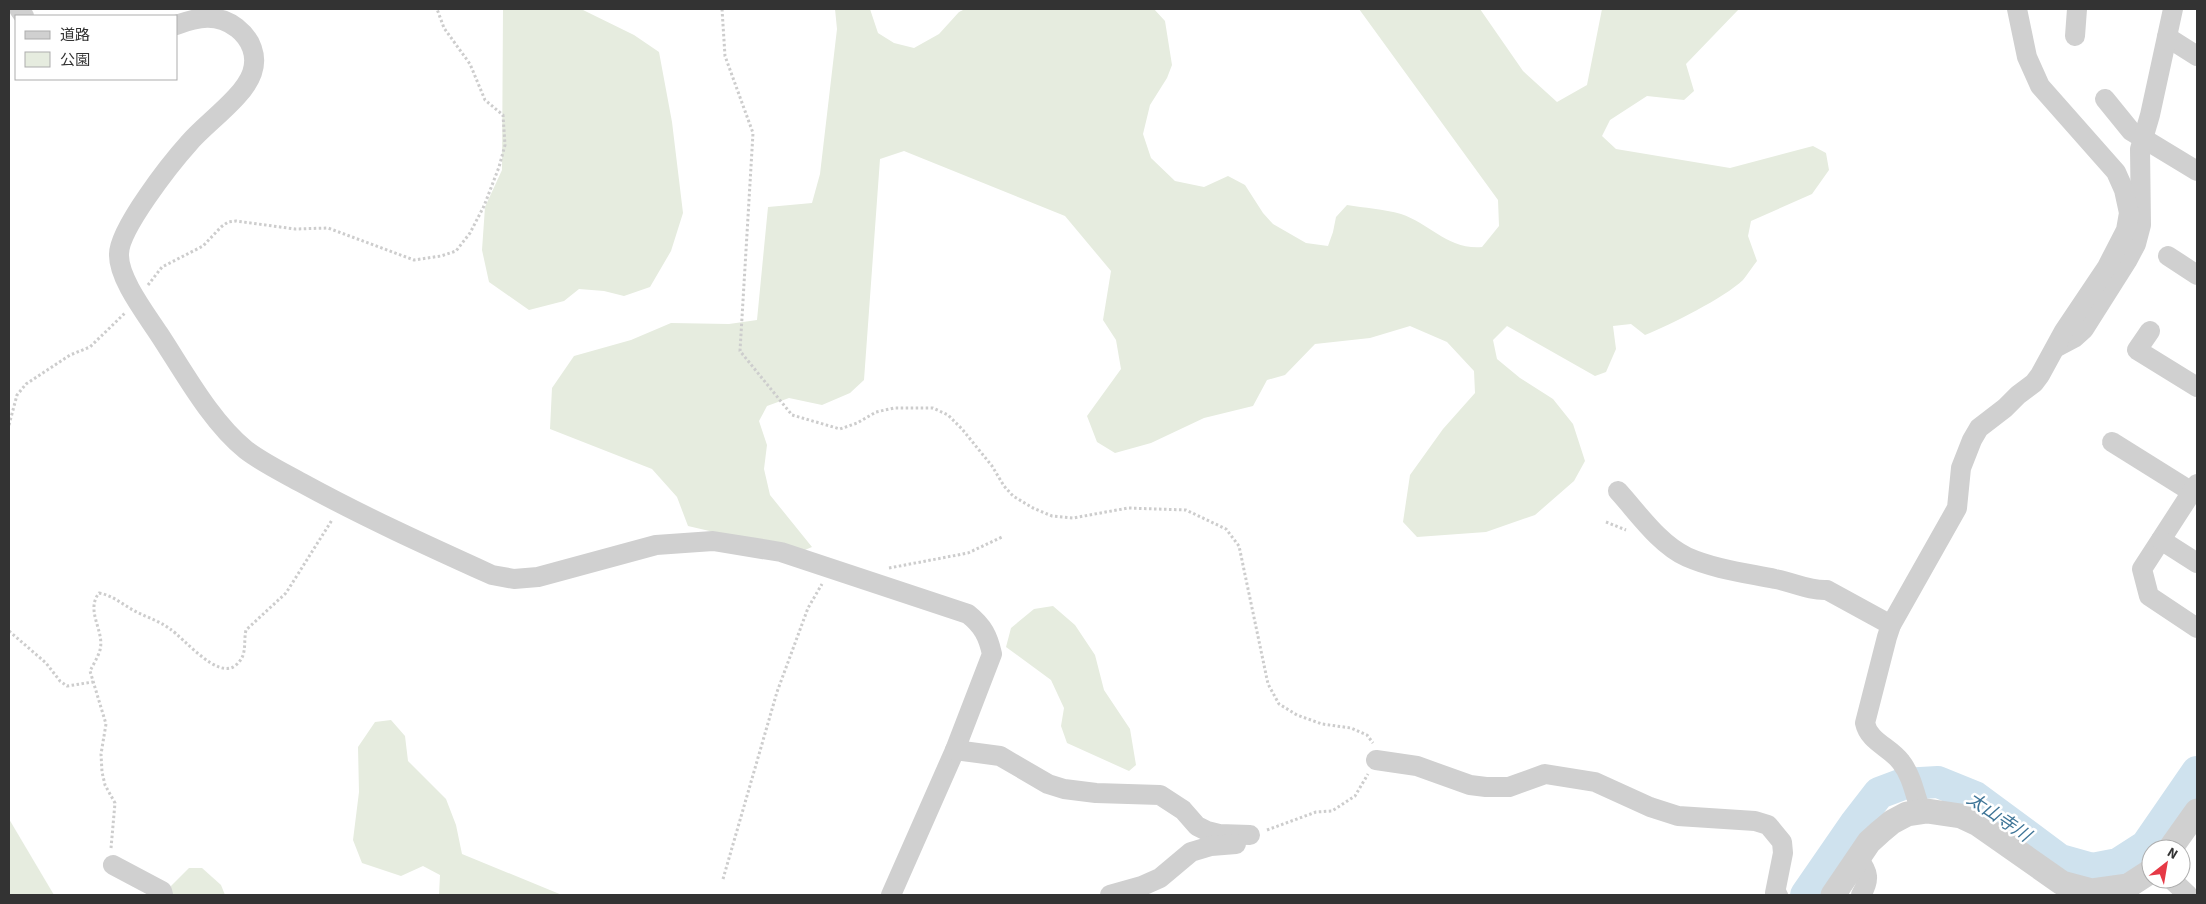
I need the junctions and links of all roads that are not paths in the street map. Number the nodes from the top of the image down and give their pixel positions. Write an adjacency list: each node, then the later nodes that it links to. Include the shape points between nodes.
1 (2017, 9): 14 (street, via 2027,57 2040,86 2116,172 2129,213 2126,230 2110,260)
2 (2077, 9): 5 (street)
3 (2173, 9): 6 (street)
4 (178, 24): 23 (street, via 209,17 224,20 238,29 250,42 255,57 252,74 238,94 189,143 130,222 121,238 118,255 122,273 196,392 247,451 341,505 492,575 514,580 538,577 656,546 713,541 781,552 968,614 989,638 992,654)
5 (2074, 36)
6 (2167, 37): 7 (street); 9 (street)
7 (2197, 56)
8 (2105, 99): 9 (street, via 2131,131)
9 (2144, 137): 10 (street); 14 (street, via 2140,149 2141,225 2136,244 2084,329)
10 (2197, 171)
11 (2168, 256): 12 (street)
12 (2197, 275)
13 (2150, 331): 15 (street, via 2137,350)
14 (2056, 348): 21 (street, via 2034,384 1980,428 1972,440 1961,468 1957,508)
15 (2197, 387)
16 (2112, 442): 17 (street)
17 (2195, 488): 19 (street)
18 (1618, 492): 21 (street, via 1664,541 1686,556 1815,591 1827,590)
19 (2161, 540): 20 (street); 22 (street, via 2142,569 2149,596)
20 (2197, 563)
21 (1891, 625): 26 (street, via 1865,723 1867,732 1900,760 1909,775)
22 (2197, 628)
23 (955, 750): 32 (street); 33 (street, via 1000,756 1048,784 1064,789 1160,795 1207,831 1250,835 1241,843 1191,852 1160,878)
24 (1376, 760): 34 (street, via 1417,766 1470,785 1486,787 1509,787 1546,774 1595,782 1678,816 1755,821 1768,825 1782,842 1775,893)
25 (2197, 810): 27 (street)
26 (1921, 812): 28 (street, via 1907,814 1892,822 1869,842); 30 (street, via 1961,816 1978,824 2062,883 2092,891 2128,886)
27 (2177, 839)
28 (1858, 859): 35 (street); 36 (street, via 1869,879)
29 (113, 866): 31 (street, via 154,886)
30 (2141, 878)
31 (163, 895)
32 (891, 895)
33 (1110, 895)
34 (1778, 895)
35 (1834, 895)
36 (1861, 895)

